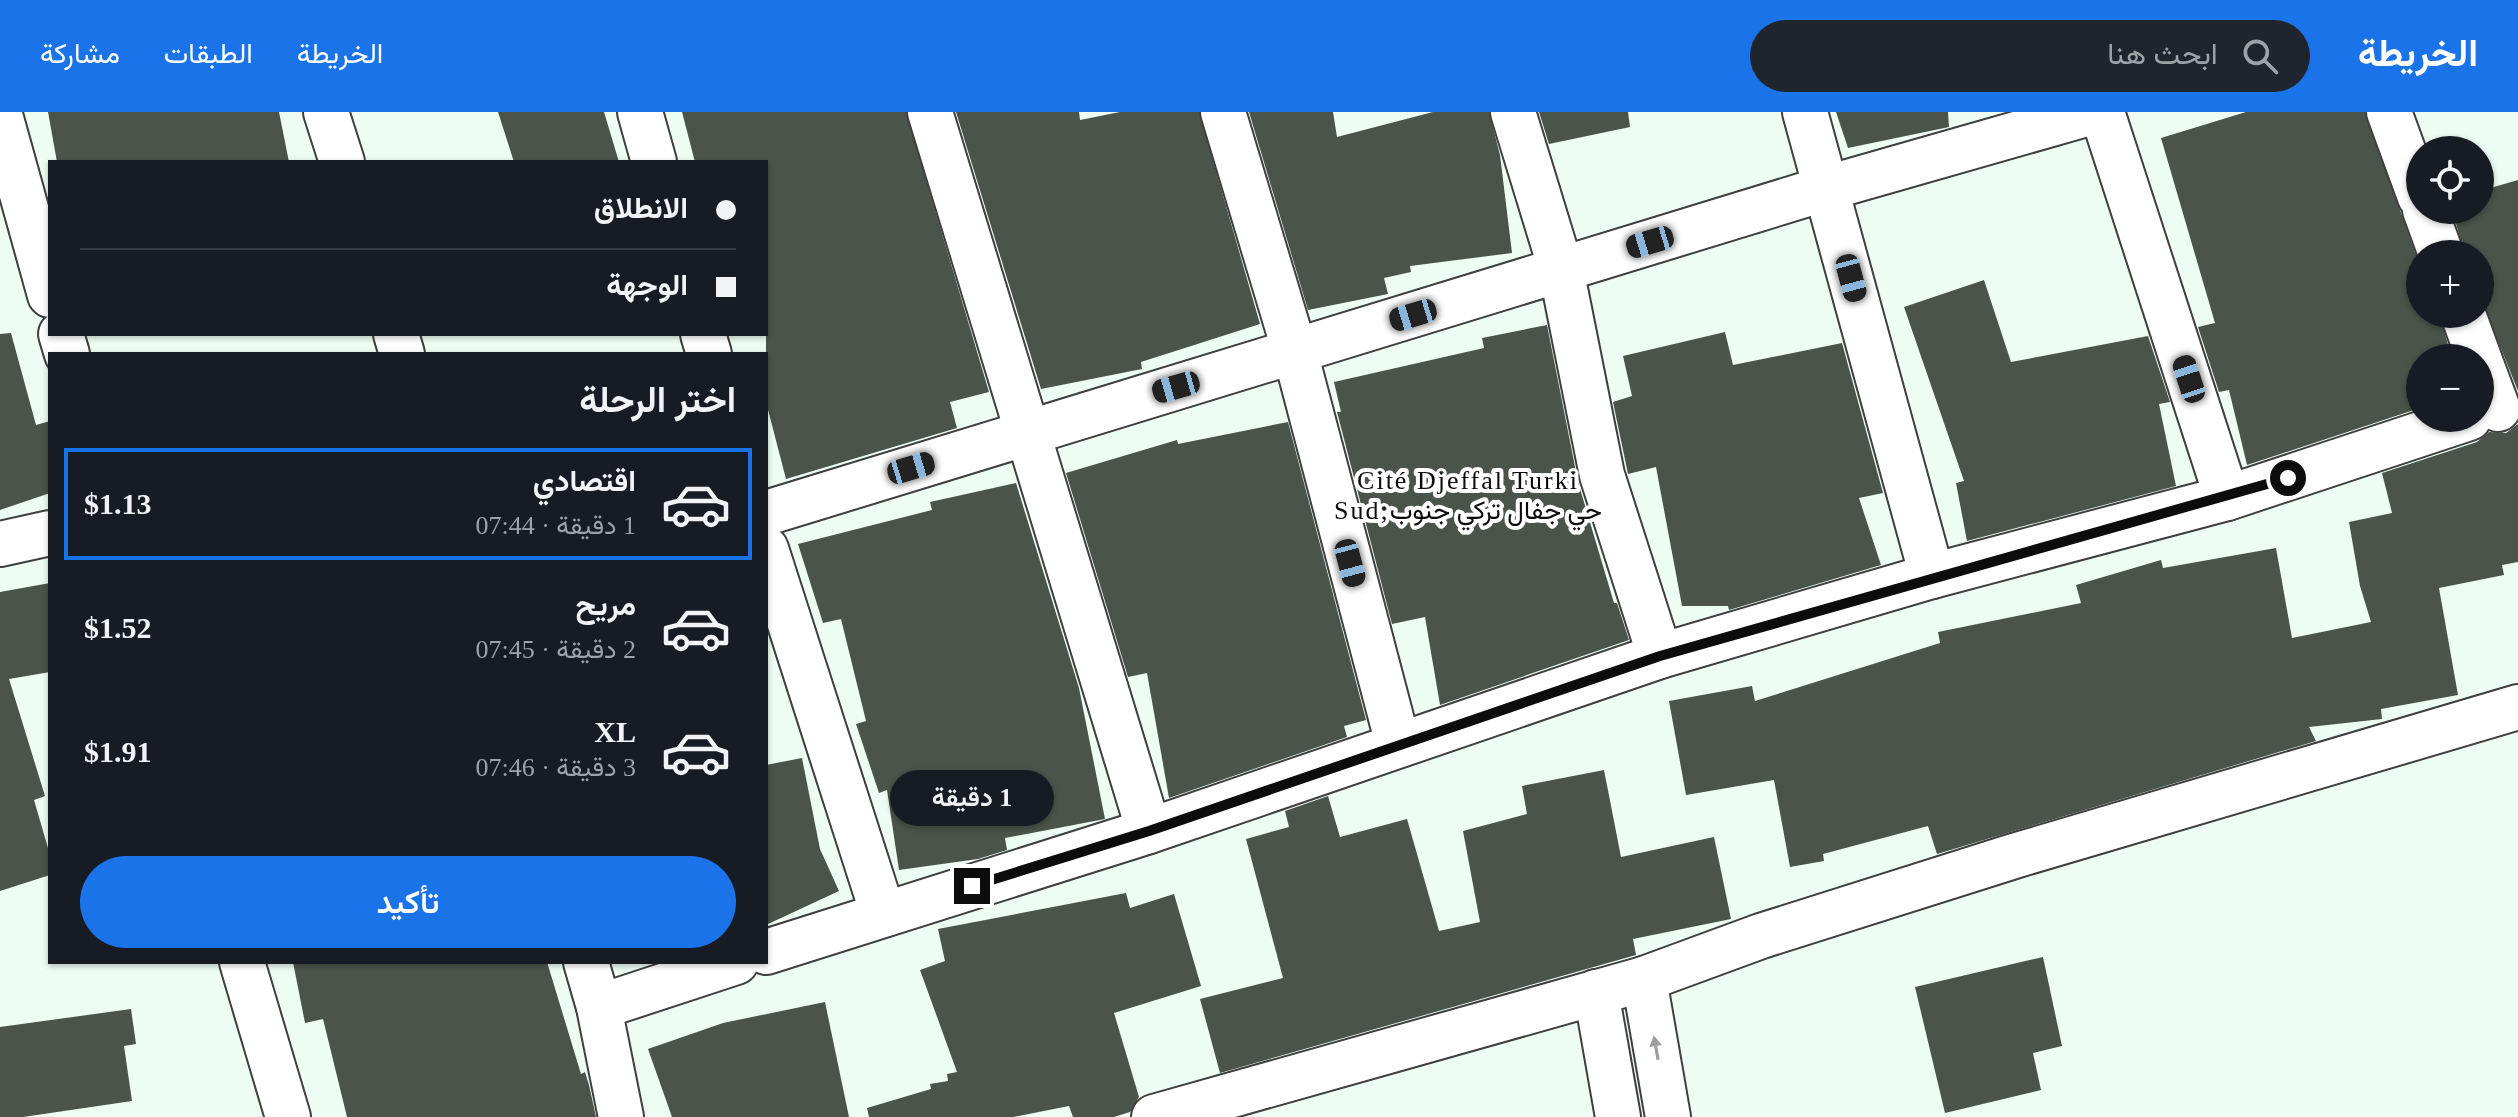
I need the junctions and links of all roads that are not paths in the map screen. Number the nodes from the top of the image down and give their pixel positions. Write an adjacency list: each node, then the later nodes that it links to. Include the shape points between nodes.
1 (326, 112): 12 (street)
2 (640, 112): 13 (street)
3 (930, 112): 18 (street)
4 (1223, 112): 17 (street)
5 (1513, 112): 15 (street)
6 (1805, 112): 14 (street)
7 (2093, 112): 14 (street)
8 (2102, 112): 20 (street)
9 (2389, 112): 11 (street)
10 (0, 115): 16 (street)
11 (2406, 159)
12 (341, 160)
13 (653, 160)
14 (1827, 188): 15 (street); 25 (street)
15 (1561, 269): 17 (street); 26 (street, via 1602,475)
16 (48, 288)
17 (1295, 352): 18 (street); 28 (street)
18 (1027, 431): 21 (street); 29 (street)
19 (2427, 432): 20 (street)
20 (2227, 498): 25 (street)
21 (768, 512)
22 (48, 533): 23 (street)
23 (0, 544)
24 (768, 555): 30 (street)
25 (1932, 576): 26 (street)
26 (1660, 656): 28 (street)
27 (2518, 707): 35 (street, via 2014,856)
28 (1398, 744): 29 (street)
29 (1149, 831): 30 (street)
30 (883, 914): 31 (street)
31 (768, 951)
32 (243, 964): 38 (street)
33 (587, 964): 37 (street)
34 (730, 964): 37 (street)
35 (1644, 979): 36 (street); 42 (street, one-way to 35)
36 (1596, 992): 40 (street); 41 (street)
37 (599, 1007): 39 (street)
38 (288, 1117)
39 (621, 1117)
40 (1154, 1117)
41 (1618, 1117)
42 (1668, 1117)

